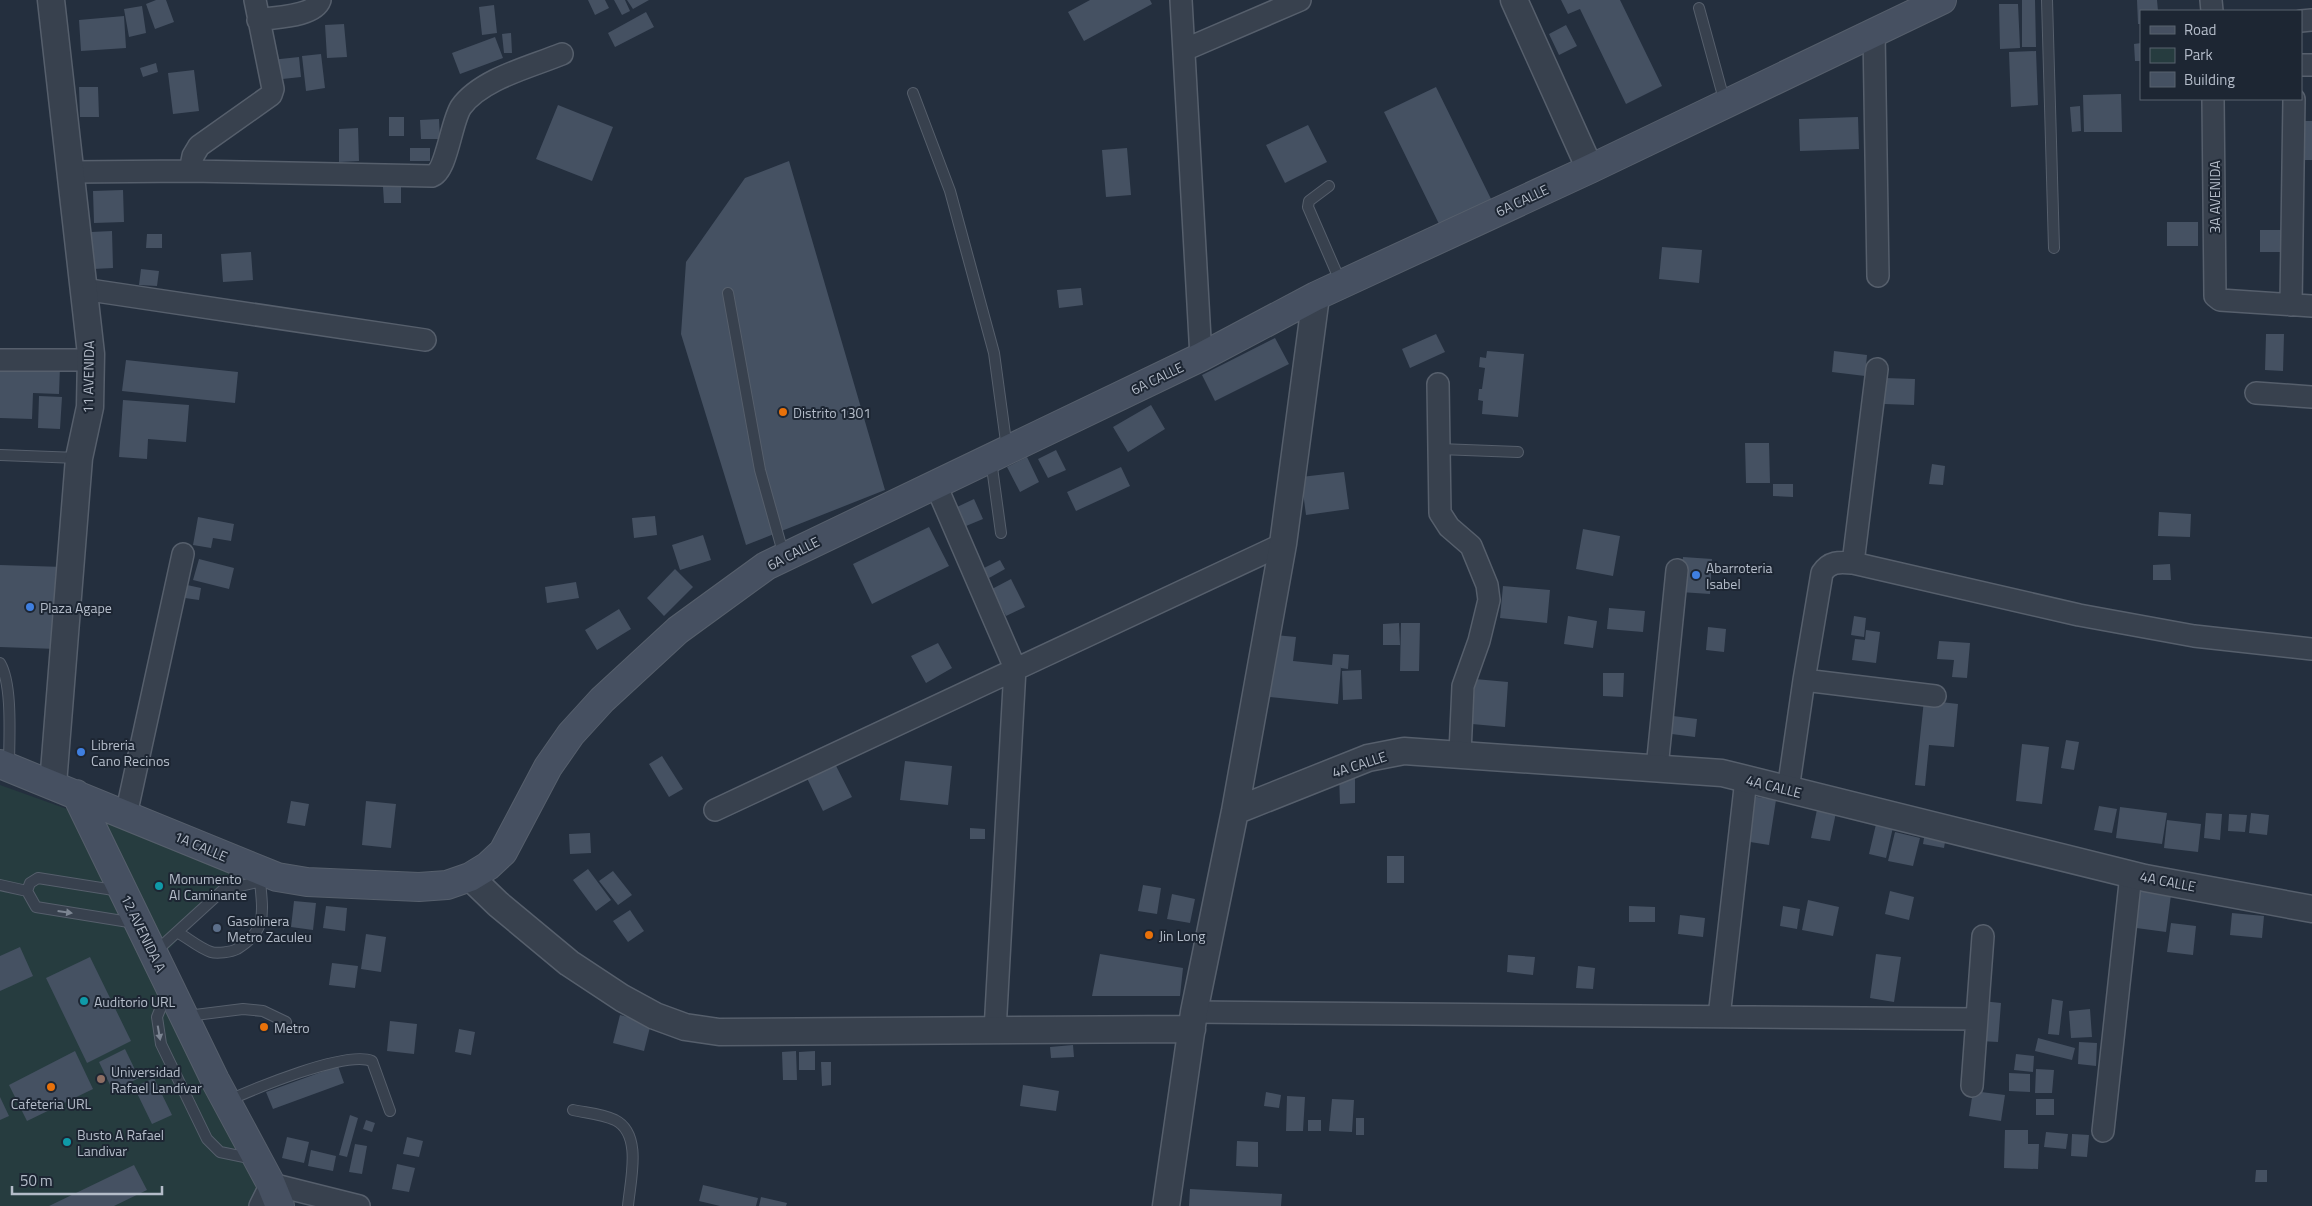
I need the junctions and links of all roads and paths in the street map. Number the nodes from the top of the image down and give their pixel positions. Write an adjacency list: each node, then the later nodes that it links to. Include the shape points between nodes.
1 (51, 0): 19 (street, 11 AVENIDA)
2 (320, 0): 9 (street, via 310,12)
3 (1181, 0): 11 (street)
4 (1300, 0): 11 (street)
5 (1514, 0): 17 (street)
6 (1942, 0): 10 (main road, 6A CALLE)
7 (2046, 0): 21 (lane)
8 (1699, 8): 16 (lane)
9 (257, 10): 18 (street, via 273,89 271,95 199,146)
10 (1874, 33): 16 (main road, 6A CALLE); 22 (street)
11 (1184, 50): 30 (street)
12 (562, 54): 18 (street, via 477,89 460,108 441,169 432,176)
13 (913, 94): 39 (lane, via 950,191 991,344)
14 (2213, 100): 27 (street, 3A AVENIDA, via 2215,296 2220,300)
15 (2294, 100): 27 (street)
16 (1725, 104): 17 (main road, 6A CALLE)
17 (1590, 169): 23 (main road, 6A CALLE)
18 (190, 171): 19 (street)
19 (72, 172): 24 (street, 11 AVENIDA)
20 (1329, 186): 23 (lane, via 1309,201 1308,207)
21 (2054, 248)
22 (1878, 276)
23 (1341, 284): 26 (main road, 6A CALLE)
24 (83, 289): 29 (street); 32 (street, 11 AVENIDA)
25 (728, 293): 46 (lane, via 760,470)
26 (1316, 296): 30 (main road, 6A CALLE); 44 (street)
27 (2291, 305): 28 (street)
28 (2312, 306)
29 (425, 340)
30 (1201, 357): 39 (main road, 6A CALLE)
31 (0, 360): 32 (street)
32 (91, 360): 41 (street, 11 AVENIDA, via 90,407)
33 (1877, 369): 47 (street)
34 (1438, 384): 37 (street)
35 (2256, 393): 36 (street)
36 (2312, 397)
37 (1439, 449): 38 (lane); 54 (street, via 1440,514 1448,527 1471,546 1487,585 1489,600 1463,686)
38 (1518, 452)
39 (999, 453): 42 (main road, 6A CALLE); 43 (lane)
40 (0, 456): 41 (lane)
41 (79, 458): 58 (street, 11 AVENIDA)
42 (935, 483): 46 (main road, 6A CALLE); 51 (street)
43 (1001, 533)
44 (1282, 544): 51 (street); 61 (street)
45 (183, 554): 62 (street)
46 (784, 557): 64 (main road, 6A CALLE, via 766,566 678,630 602,700 571,734 548,767 503,852)
47 (1853, 563): 49 (street, via 2088,617 2194,636); 52 (street, via 1835,562 1827,565 1822,573)
48 (1676, 570): 56 (street)
49 (2312, 649)
50 (0, 664): 55 (lane, via 5,672 8,694)
51 (1015, 668): 60 (street); 80 (street)
52 (1804, 680): 53 (street); 59 (street)
53 (1935, 696)
54 (1460, 753): 56 (street, 4A CALLE); 61 (street, 4A CALLE, via 1404,751 1368,758)
55 (4, 766): 58 (main road, 1A CALLE)
56 (1657, 768): 57 (street, 4A CALLE, via 1722,773)
57 (1746, 779): 59 (street, 4A CALLE); 76 (street)
58 (64, 789): 62 (main road, 1A CALLE); 68 (main road, 12 AVENIDA A)
59 (1788, 790): 63 (street, 4A CALLE)
60 (715, 810)
61 (1236, 811): 78 (street)
62 (126, 815): 65 (main road, 1A CALLE)
63 (2131, 874): 69 (street, 4A CALLE); 85 (street)
64 (470, 877): 65 (main road, 1A CALLE, via 419,887); 80 (street, via 570,963 655,1016 685,1028 719,1032)
65 (268, 879): 71 (lane, via 223,890); 71 (lane, via 259,929 252,940 233,951 212,953)
66 (0, 885): 67 (lane)
67 (27, 891): 68 (lane, via 30,882 38,878); 70 (lane, one-way to 70, via 36,907)
68 (123, 892): 70 (main road, 12 AVENIDA A)
69 (2312, 909)
70 (139, 924): 73 (main road, 12 AVENIDA A)
71 (177, 932): 73 (lane)
72 (1982, 936): 77 (street)
73 (154, 954): 74 (main road, 12 AVENIDA A)
74 (169, 987): 75 (main road, 12 AVENIDA A); 86 (lane, one-way to 86, via 157,1017 161,1044 207,1139 220,1152)
75 (184, 1016): 79 (lane, via 243,1009 263,1011); 82 (main road, 12 AVENIDA A)
76 (1719, 1017): 77 (street); 78 (street)
77 (1977, 1019): 81 (street)
78 (1193, 1020): 80 (street); 90 (street)
79 (286, 1022)
80 (995, 1031)
81 (1972, 1086)
82 (226, 1102): 84 (lane, via 251,1090 343,1059 365,1058 375,1067); 86 (main road, 12 AVENIDA A)
83 (573, 1110): 89 (lane, via 616,1121 628,1131 632,1151)
84 (390, 1111)
85 (2103, 1131)
86 (258, 1160): 87 (main road, 12 AVENIDA A)
87 (270, 1199): 88 (street)
88 (359, 1206)
89 (628, 1206)
90 (1166, 1206)

